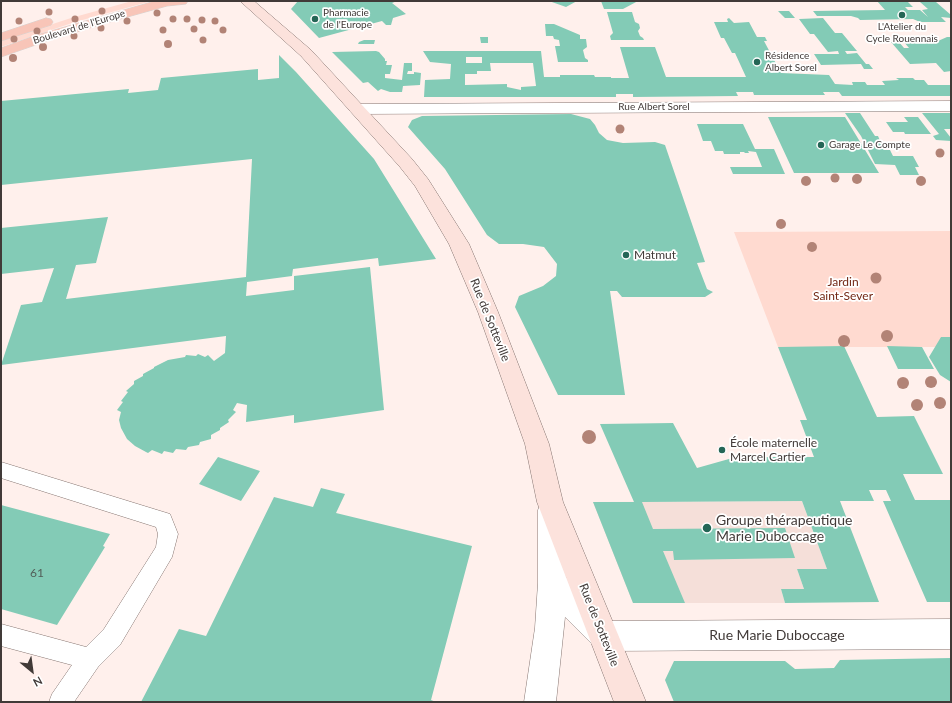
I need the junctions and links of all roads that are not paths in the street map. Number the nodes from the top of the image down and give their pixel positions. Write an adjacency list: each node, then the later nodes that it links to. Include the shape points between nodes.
1 (182, 1): 5 (main road, Boulevard de l'Europe, via 166,2 108,18)
2 (246, 1): 7 (street, Rue de Sotteville, via 306,53)
3 (56, 19): 4 (main road, Boulevard de l'Europe)
4 (1, 36)
5 (1, 53)
6 (951, 106): 7 (street, Rue Albert Sorel)
7 (357, 109): 9 (street, Rue de Sotteville, via 422,183 459,244 488,312 535,437)
8 (1, 470): 14 (lane, via 163,520 168,534 165,550 112,637)
9 (550, 502): 10 (street); 13 (street, Rue de Sotteville)
10 (552, 583): 13 (street); 16 (street, via 550,628)
11 (951, 634): 13 (street, Rue Marie Duboccage)
12 (1, 635): 14 (lane)
13 (604, 636): 17 (street, Rue de Sotteville)
14 (90, 659): 15 (lane)
15 (60, 702)
16 (540, 702)
17 (630, 702)

